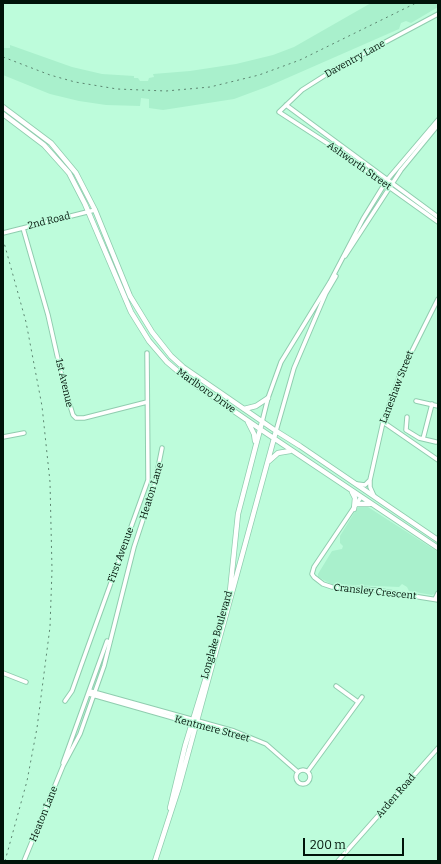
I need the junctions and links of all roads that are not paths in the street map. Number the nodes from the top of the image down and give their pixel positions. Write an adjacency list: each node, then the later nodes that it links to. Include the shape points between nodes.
1 (438, 14): 2 (street, Daventry Lane, via 335,69 302,90)
2 (286, 105): 4 (street, Daventry Lane); 8 (street, Ashworth Street)
3 (3, 107): 12 (main road, Marlboro Drive, via 38,131 58,150 76,173)
4 (279, 112): 10 (street, Ashworth Street)
5 (3, 114): 13 (main road, Marlboro Drive, via 38,139 60,162 77,186)
6 (438, 120): 8 (street)
7 (438, 125): 9 (street)
8 (387, 180): 9 (street, Ashworth Street); 10 (street)
9 (392, 183): 11 (street); 14 (street, Ashworth Street)
10 (384, 184): 11 (street, Ashworth Street); 18 (street)
11 (389, 188): 15 (street, Ashworth Street); 18 (street)
12 (95, 210): 13 (street, 2nd Road); 26 (main road, Marlboro Drive, via 130,296 160,343 183,368)
13 (88, 212): 16 (street, 2nd Road); 28 (main road, Marlboro Drive, via 131,312 149,341 186,379)
14 (438, 217)
15 (438, 222)
16 (23, 228): 17 (street, 2nd Road); 23 (street, 1st Avenue, via 73,415 76,418 84,418)
17 (3, 233)
18 (331, 283): 21 (street, via 281,362); 32 (street, via 294,368)
19 (438, 299): 30 (street, Laneshaw Street, via 400,375)
20 (147, 353): 23 (street)
21 (268, 398): 26 (main road, via 256,406); 29 (street)
22 (416, 400): 24 (street)
23 (147, 402): 61 (street, First Avenue, via 148,480 80,670 69,697)
24 (432, 404): 25 (street); 36 (street)
25 (438, 406)
26 (244, 409): 29 (main road, Marlboro Drive)
27 (407, 417): 36 (street, via 406,430)
28 (247, 421): 31 (main road, Marlboro Drive); 38 (main road, via 254,434)
29 (262, 422): 31 (main road, Longlake Boulevard); 32 (main road, Marlboro Drive)
30 (383, 422): 41 (street); 43 (street, Laneshaw Street)
31 (260, 430): 35 (main road, Marlboro Drive); 38 (main road, Longlake Boulevard)
32 (276, 431): 35 (main road, Longlake Boulevard); 44 (main road, Marlboro Drive)
33 (24, 433): 34 (street)
34 (3, 437)
35 (274, 439): 40 (main road, Marlboro Drive); 42 (main road, Longlake Boulevard)
36 (423, 439): 37 (street)
37 (436, 442)
38 (255, 447): 53 (main road, Longlake Boulevard, via 238,514)
39 (162, 448): 59 (street, Heaton Lane, via 155,483 134,547 104,666)
40 (292, 451): 42 (main road, via 278,453 270,459); 45 (main road, Marlboro Drive)
41 (438, 460)
42 (266, 467): 53 (main road, Longlake Boulevard)
43 (370, 480): 44 (street, via 365,485); 47 (street, Laneshaw Street)
44 (356, 485): 46 (main road, via 361,491); 47 (main road, Marlboro Drive)
45 (352, 491): 46 (main road, Marlboro Drive); 50 (main road, via 355,498)
46 (361, 497): 48 (street, Cransley Crescent); 49 (main road, Marlboro Drive)
47 (375, 497): 51 (main road, Marlboro Drive)
48 (358, 504): 49 (main road); 50 (street, Cransley Crescent)
49 (372, 504): 52 (main road, Marlboro Drive)
50 (354, 509): 55 (street, Cransley Crescent, via 314,567 314,577 332,587)
51 (438, 540)
52 (438, 548)
53 (232, 588): 63 (main road, Longlake Boulevard)
54 (438, 593): 55 (street)
55 (436, 599)
56 (3, 673): 57 (street)
57 (26, 682)
58 (336, 686): 62 (street)
59 (92, 693): 63 (street, Kentmere Street); 65 (street, Heaton Lane); 65 (street, Heaton Lane, via 80,734)
60 (362, 697): 62 (street)
61 (64, 701)
62 (358, 702): 66 (street)
63 (195, 722): 67 (street, Kentmere Street, via 234,731 269,746); 69 (main road, Longlake Boulevard)
64 (438, 748): 70 (street, Arden Road)
65 (63, 766): 68 (street, Heaton Lane)
66 (308, 771): 67 (street); 67 (street, via 310,779 305,784 298,781)
67 (298, 772)
68 (24, 861)
69 (155, 861)
70 (338, 861)

